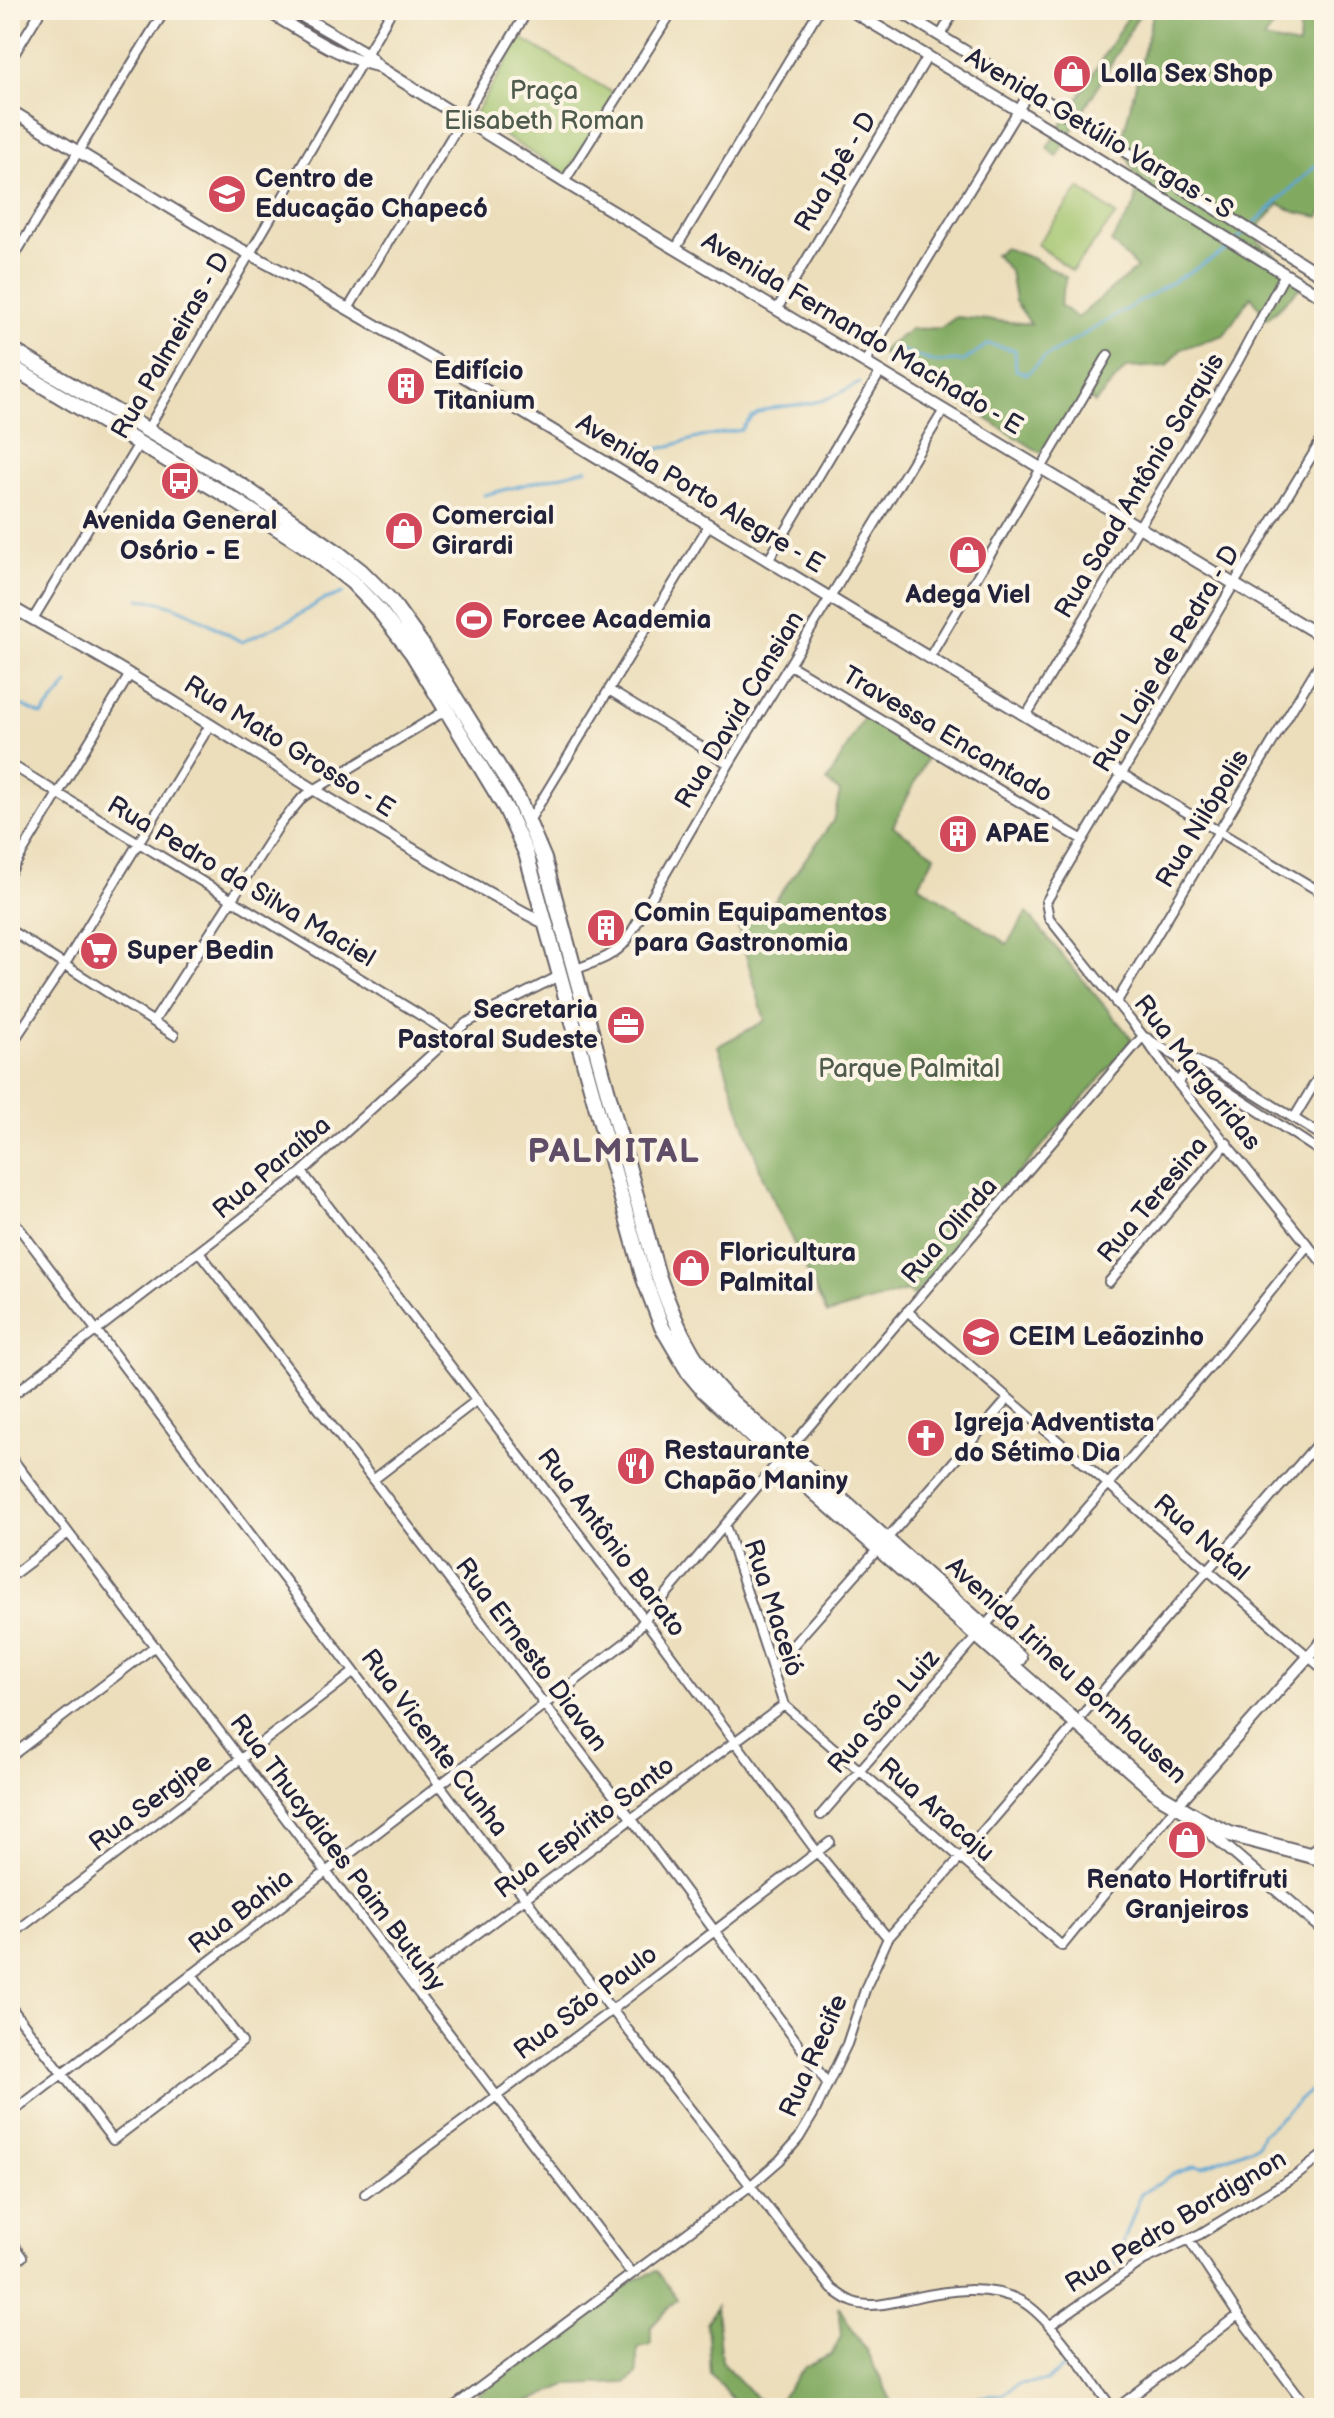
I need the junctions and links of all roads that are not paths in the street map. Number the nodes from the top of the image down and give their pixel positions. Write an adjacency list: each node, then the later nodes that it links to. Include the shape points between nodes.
1 (41, 10): 15 (street)
2 (165, 10): 20 (street)
3 (265, 10): 14 (street, Avenida Fernando Machado - E)
4 (291, 10): 14 (street, Avenida Fernando Machado - E)
5 (392, 10): 14 (street, Rua Palmeiras - D)
6 (528, 10): 19 (street)
7 (673, 10): 21 (street)
8 (819, 10): 22 (street)
9 (850, 10): 13 (street, Avenida Getúlio Vargas - S)
10 (898, 10): 12 (street, Avenida Getúlio Vargas - S)
11 (955, 10): 12 (street)
12 (940, 36): 16 (street, Avenida Getúlio Vargas - S)
13 (928, 56): 18 (street, Avenida Getúlio Vargas - S); 29 (street, Rua Ipê - D)
14 (363, 58): 19 (street, Avenida Fernando Machado - E); 23 (street, Rua Palmeiras - D)
15 (10, 61)
16 (1030, 91): 18 (street); 26 (street, Avenida Getúlio Vargas - S)
17 (10, 110): 20 (street, Avenida Porto Alegre - E)
18 (1019, 110): 25 (street, Avenida Getúlio Vargas - S); 32 (street)
19 (463, 120): 21 (street, Avenida Fernando Machado - E); 28 (street)
20 (78, 151): 23 (street, Avenida Porto Alegre - E); 24 (street)
21 (564, 182): 22 (street, Avenida Fernando Machado - E)
22 (676, 248): 29 (street, Avenida Fernando Machado - E)
23 (248, 254): 28 (street, Avenida Porto Alegre - E); 38 (street, Rua Palmeiras - D)
24 (10, 263)
25 (1285, 274): 27 (street, Avenida Getúlio Vargas - S); 41 (street, Rua Saad Antônio Sarquis)
26 (1324, 277)
27 (1324, 298)
28 (348, 309): 40 (street, Avenida Porto Alegre - E)
29 (777, 309): 32 (street, Avenida Fernando Machado - E)
30 (10, 349): 35 (main road)
31 (1108, 355): 39 (street)
32 (865, 362): 34 (street, Avenida Fernando Machado - E)
33 (10, 366): 35 (main road)
34 (881, 371): 36 (street, Avenida Fernando Machado - E); 42 (street)
35 (58, 386): 38 (main road)
36 (944, 410): 39 (street, Avenida Fernando Machado - E); 44 (street, Rua David Cansian)
37 (1324, 436): 43 (street, Rua Laje de Pedra - D)
38 (143, 437): 46 (street, Rua Palmeiras - D); 53 (main road, Avenida Irineu Bornhausen, via 280,510 361,571 423,646)
39 (1041, 468): 41 (street, Avenida Fernando Machado - E); 49 (street)
40 (709, 525): 42 (street, Avenida Porto Alegre - E); 52 (street)
41 (1140, 527): 43 (street, Avenida Fernando Machado - E); 54 (street, Rua Saad Antônio Sarquis)
42 (768, 561): 44 (street, Avenida Porto Alegre - E)
43 (1234, 584): 47 (street, Avenida Fernando Machado - E); 58 (street, Rua Laje de Pedra - D)
44 (830, 598): 49 (street, Avenida Porto Alegre - E); 50 (street, Rua David Cansian)
45 (10, 606): 46 (street, Rua Mato Grosso - E)
46 (33, 619): 51 (street, Rua Mato Grosso - E)
47 (1324, 638)
48 (1324, 656): 62 (street, Rua Nilópolis)
49 (929, 658): 54 (street, Avenida Porto Alegre - E)
50 (790, 665): 57 (street, Rua David Cansian); 63 (street, Travessa Encantado)
51 (130, 674): 55 (street, Rua Mato Grosso - E); 60 (street)
52 (609, 690): 57 (street); 61 (street)
53 (454, 706): 59 (street); 61 (main road, Avenida Irineu Bornhausen); 70 (main road, Avenida Irineu Bornhausen, via 526,853)
54 (1026, 716): 58 (street, Avenida Porto Alegre - E)
55 (210, 725): 59 (street, Rua Mato Grosso - E); 64 (street)
56 (10, 764): 60 (street, Rua Pedro da Silva Maciel)
57 (729, 764): 73 (street, Rua David Cansian, via 627,940 606,958)
58 (1122, 774): 62 (street, Avenida Porto Alegre - E); 63 (street, Rua Laje de Pedra - D)
59 (314, 790): 67 (street, via 280,824); 70 (street, Rua Mato Grosso - E)
60 (58, 793): 64 (street, Rua Pedro da Silva Maciel); 65 (street)
61 (529, 821): 69 (main road, Avenida Irineu Bornhausen)
62 (1219, 831): 66 (street, Avenida Porto Alegre - E); 75 (street, Rua Nilópolis)
63 (1083, 840): 68 (street, Rua Laje de Pedra - D)
64 (139, 843): 67 (street, Rua Pedro da Silva Maciel); 72 (street)
65 (10, 873)
66 (1324, 894)
67 (233, 900): 76 (street); 77 (street, Rua Pedro da Silva Maciel)
68 (1046, 902): 75 (street, Rua Margaridas, via 1049,918)
69 (561, 921): 70 (main road); 73 (main road, Avenida Irineu Bornhausen)
70 (546, 924): 74 (main road, Avenida Irineu Bornhausen)
71 (10, 930): 72 (street)
72 (65, 964): 76 (street); 80 (street)
73 (576, 969): 101 (main road, Avenida Irineu Bornhausen, via 674,1320 712,1383)
74 (561, 975): 77 (street, Rua Paraíba); 101 (main road, Avenida Irineu Bornhausen, via 626,1217 662,1327 704,1391)
75 (1116, 1003): 79 (street, Rua Margaridas)
76 (154, 1021): 78 (street)
77 (451, 1034): 88 (street, Rua Paraíba)
78 (174, 1035)
79 (1143, 1036): 81 (street); 83 (street, Rua Margaridas); 84 (street, via 1216,1070); 94 (street, Rua Olinda)
80 (10, 1042)
81 (1193, 1068): 83 (street); 87 (street)
82 (1324, 1068): 84 (street)
83 (1178, 1084): 86 (street, Rua Margaridas)
84 (1294, 1118): 85 (street)
85 (1324, 1137)
86 (1227, 1143): 90 (street, Rua Margaridas); 93 (street, Rua Teresina)
87 (1324, 1154)
88 (302, 1172): 91 (street, Rua Paraíba); 98 (street, Rua Antônio Barato)
89 (11, 1220): 95 (street, Rua Vicente Cunha)
90 (1308, 1245): 92 (street, Rua Margaridas); 103 (street, Rua São Luiz)
91 (200, 1253): 95 (street, Rua Paraíba); 102 (street, Rua Ernesto Diavan)
92 (1324, 1265)
93 (1109, 1282)
94 (907, 1311): 97 (street, Rua Natal); 101 (street, Rua Olinda)
95 (97, 1331): 96 (street, Rua Paraíba); 116 (street, Rua Vicente Cunha)
96 (10, 1397)
97 (1008, 1399): 103 (street, Rua Natal); 106 (street)
98 (477, 1400): 102 (street); 109 (street, Rua Antônio Barato)
99 (1324, 1436): 107 (street, Rua Recife)
100 (10, 1456): 105 (street, Rua Thucydides Paim Butuhy)
101 (783, 1456): 104 (street, Rua Olinda); 106 (main road, Avenida Irineu Bornhausen)
102 (373, 1480): 118 (street, Rua Ernesto Diavan)
103 (1108, 1485): 107 (street, Rua Natal); 110 (street, Rua São Luiz)
104 (725, 1525): 109 (street, Rua Olinda); 114 (street, Rua Maceió)
105 (68, 1533): 108 (street); 112 (street, Rua Thucydides Paim Butuhy)
106 (882, 1544): 110 (main road, Avenida Irineu Bornhausen); 114 (street)
107 (1208, 1570): 113 (street, Rua Natal); 119 (street, Rua Recife)
108 (10, 1577)
109 (644, 1619): 118 (street, Rua Bahia, via 626,1642); 120 (street, Rua Antônio Barato)
110 (981, 1631): 119 (main road, Avenida Irineu Bornhausen); 123 (street, Rua São Luiz)
111 (1324, 1639): 113 (street)
112 (155, 1646): 121 (street); 122 (street, Rua Thucydides Paim Butuhy)
113 (1308, 1657): 115 (street, Rua Natal); 125 (street)
114 (772, 1669): 117 (street, Rua Maceió)
115 (1324, 1670)
116 (354, 1672): 122 (street, Rua Sergipe); 124 (street, Rua Vicente Cunha)
117 (784, 1705): 120 (street, Rua Espírito Santo); 123 (street, Rua Aracaju)
118 (544, 1706): 124 (street, Rua Bahia); 127 (street, Rua Ernesto Diavan)
119 (1080, 1718): 125 (main road, Avenida Irineu Bornhausen, via 1159,1795); 132 (street, Rua Recife)
120 (734, 1740): 127 (street, Rua Espírito Santo); 130 (street, Rua Antônio Barato)
121 (10, 1757)
122 (241, 1759): 134 (street, Rua Thucydides Paim Butuhy); 138 (street, Rua Sergipe)
123 (860, 1770): 126 (street, Rua São Luiz); 132 (street, Rua Aracaju)
124 (440, 1785): 134 (street, Rua Bahia); 135 (street, Rua Vicente Cunha)
125 (1177, 1805): 131 (main road, Avenida Irineu Bornhausen, via 1230,1834); 132 (street, Rua Aracaju, via 1062,1946); 137 (street)
126 (821, 1815)
127 (631, 1818): 135 (street, Rua Espírito Santo); 136 (street, Rua Ernesto Diavan)
128 (1324, 1837): 131 (street)
129 (830, 1842): 130 (street, Rua São Paulo)
130 (817, 1852): 136 (street, Rua São Paulo); 139 (street, Rua Antônio Barato)
131 (1308, 1855): 133 (main road, Avenida Irineu Bornhausen)
132 (960, 1858): 139 (street, Rua Recife)
133 (1324, 1859)
134 (327, 1872): 140 (street, Rua Bahia); 141 (street, Rua Thucydides Paim Butuhy)
135 (527, 1898): 141 (street, Rua Espírito Santo); 143 (street, Rua Vicente Cunha)
136 (714, 1930): 143 (street, Rua São Paulo); 145 (street, Rua Ernesto Diavan)
137 (1324, 1931)
138 (10, 1936)
139 (888, 1938): 145 (street, Rua Recife)
140 (192, 1974): 144 (street, Rua Bahia); 144 (street, via 242,2042 113,2140)
141 (411, 1983): 146 (street, Rua Thucydides Paim Butuhy)
142 (10, 2006): 144 (street)
143 (612, 2010): 146 (street, Rua São Paulo); 149 (street, Rua Vicente Cunha)
144 (62, 2074): 147 (street, Rua Bahia)
145 (828, 2084): 149 (street, Rua Recife, via 799,2138)
146 (496, 2095): 150 (street, Rua São Paulo); 154 (street, Rua Thucydides Paim Butuhy)
147 (10, 2114)
148 (1324, 2154): 152 (street, Rua Pedro Bordignon)
149 (750, 2186): 154 (street, Rua Recife); 156 (street, Rua Vicente Cunha, via 832,2289 852,2302 883,2304 955,2291 995,2292 1022,2302)
150 (365, 2194)
151 (10, 2240): 153 (street)
152 (1189, 2240): 155 (street); 156 (street, Rua Pedro Bordignon, via 1144,2260)
153 (22, 2257)
154 (632, 2274): 158 (street, Rua Recife)
155 (1238, 2315): 157 (street); 159 (street)
156 (1049, 2326): 159 (street)
157 (1306, 2404): 160 (street)
158 (452, 2408)
159 (1114, 2408)
160 (1294, 2408)

